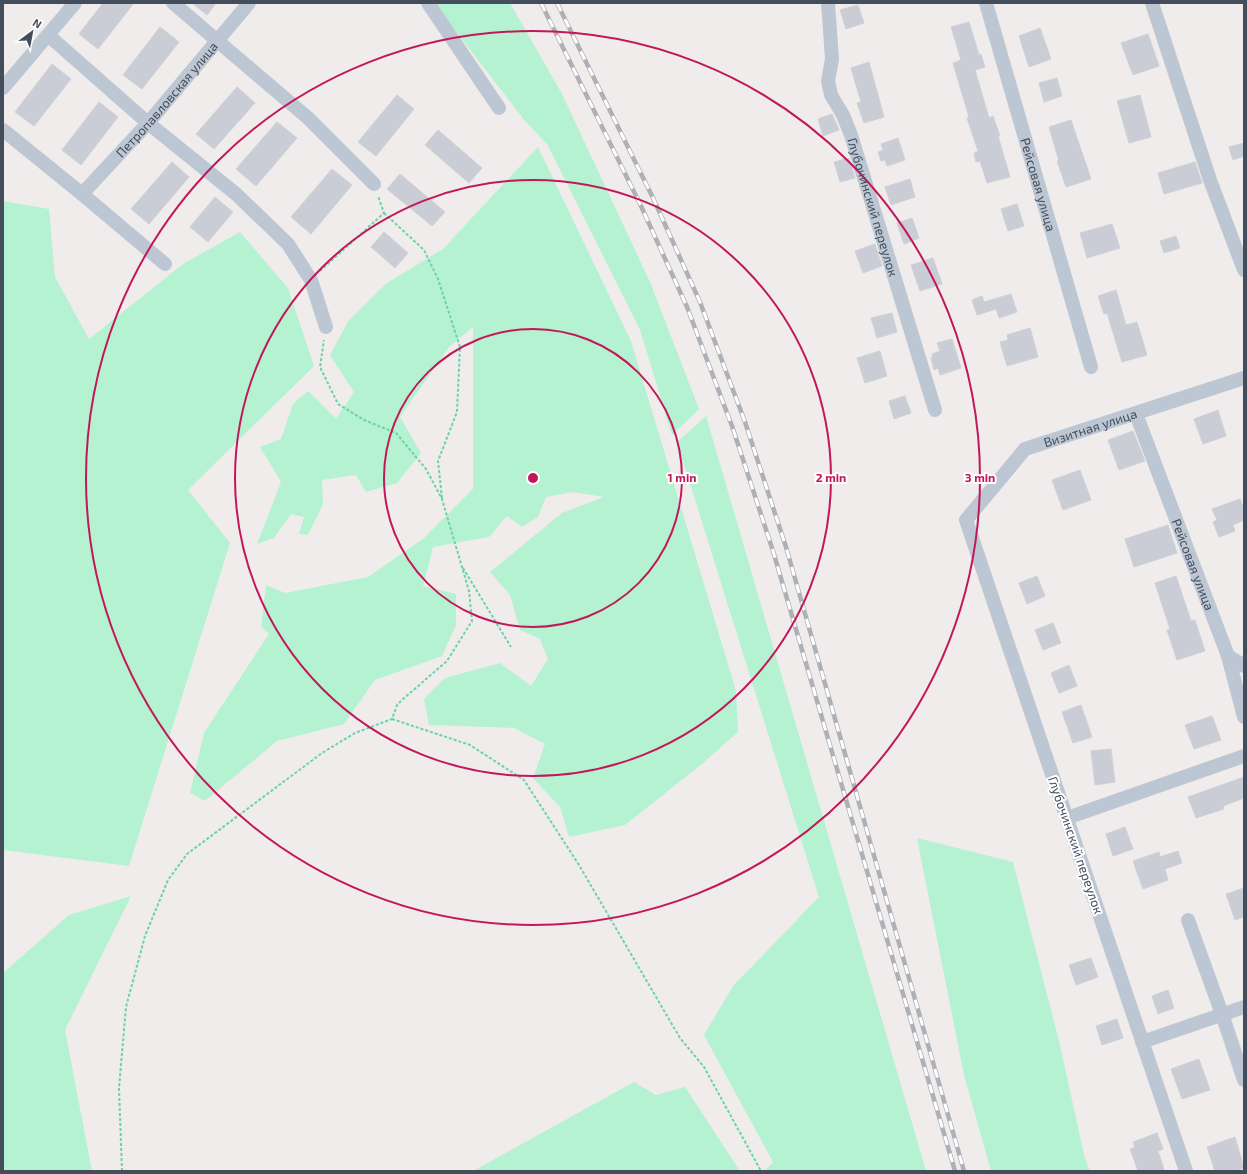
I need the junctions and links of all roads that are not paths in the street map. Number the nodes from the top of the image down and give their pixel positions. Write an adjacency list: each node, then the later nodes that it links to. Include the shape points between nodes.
1 (75, 3): 8 (street)
2 (174, 3): 9 (street)
3 (249, 3): 9 (street, Петропавловская улица)
4 (428, 3): 11 (street)
5 (828, 3): 21 (street, Глубочинский переулок, via 832,59 828,81 831,95 851,135)
6 (986, 3): 19 (street, Рейсовая улица)
7 (1152, 3): 17 (street, via 1210,180)
8 (48, 36): 10 (street); 12 (street)
9 (218, 39): 12 (street, Петропавловская улица); 14 (street, via 308,118)
10 (3, 88)
11 (498, 108)
12 (148, 122): 15 (street, Петропавловская улица); 18 (street, via 236,194 288,244 311,280)
13 (3, 130): 15 (street)
14 (374, 184)
15 (82, 194): 16 (street)
16 (165, 264)
17 (1244, 270)
18 (326, 327)
19 (1091, 367)
20 (1244, 378): 22 (street, Визитная улица)
21 (936, 410)
22 (1136, 414): 23 (street, Визитная улица, via 1025,449); 24 (street, Рейсовая улица)
23 (966, 520): 28 (street, Глубочинский переулок)
24 (1228, 656): 25 (street); 26 (street, Рейсовая улица)
25 (1244, 666)
26 (1244, 717)
27 (1244, 756): 28 (street)
28 (1067, 818): 32 (street, Глубочинский переулок)
29 (1188, 920): 31 (street)
30 (1244, 1007): 31 (street)
31 (1222, 1014): 32 (street); 33 (street)
32 (1142, 1042): 34 (street, Глубочинский переулок)
33 (1244, 1080)
34 (1186, 1171)

